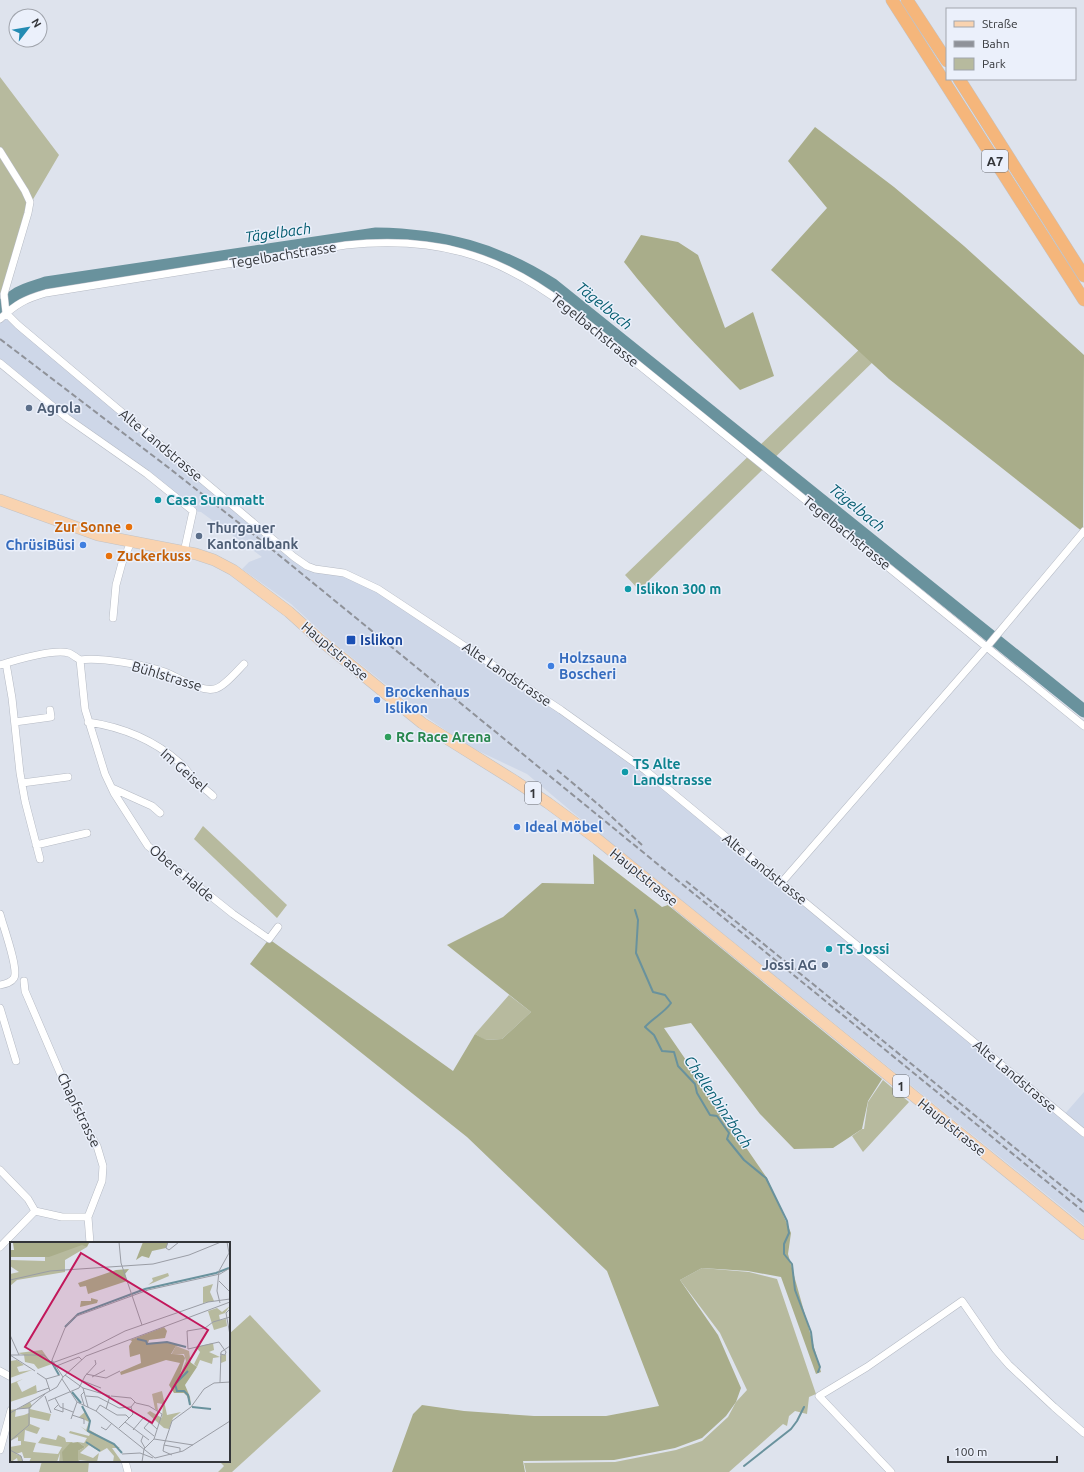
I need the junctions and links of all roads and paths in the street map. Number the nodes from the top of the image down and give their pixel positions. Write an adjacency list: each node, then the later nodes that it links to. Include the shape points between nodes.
1 (892, 0): 7 (highway, A7)
2 (908, 0): 3 (highway)
3 (946, 59)
4 (960, 80): 6 (highway, A7)
5 (0, 150): 8 (street, via 30,202 7,283)
6 (1084, 276)
7 (1084, 300)
8 (5, 306): 9 (street, Tegelbachstrasse); 16 (street, Tegelbachstrasse, via 46,293 346,245 366,243 439,246 481,258 526,278 566,306); 32 (street, Alte Landstrasse, via 294,557 315,569 349,575 405,606 561,710 645,770)
9 (0, 319)
10 (0, 363): 14 (street, via 67,418 147,474 193,511)
11 (0, 500): 13 (main road, Hauptstrasse / 1, via 78,529)
12 (1084, 531): 16 (street)
13 (131, 542): 14 (main road, Hauptstrasse / 1); 15 (street, via 116,585)
14 (184, 552): 43 (main road, Hauptstrasse / 1, via 214,560 233,570 289,612 422,723 515,781 596,838)
15 (113, 618)
16 (989, 645): 23 (street, Tegelbachstrasse); 32 (street)
17 (80, 660): 18 (street, via 70,654 60,653); 19 (street, Bühlstrasse, via 136,665 164,672 198,687 212,690 219,688); 22 (street, Obere Halde)
18 (3, 664): 21 (street)
19 (244, 664)
20 (50, 710): 21 (street, via 51,717)
21 (15, 722): 25 (street)
22 (88, 722): 26 (street, Obere Halde); 27 (street, Im Geisel, via 129,732 162,748 182,764 194,780)
23 (1084, 726)
24 (68, 778): 25 (street)
25 (22, 783): 30 (street)
26 (112, 788): 28 (street, via 152,806); 34 (street, Obere Halde, via 148,846 182,875 269,939)
27 (213, 796)
28 (160, 813)
29 (87, 833): 30 (street)
30 (36, 844): 31 (street)
31 (40, 859)
32 (782, 882): 39 (street, Alte Landstrasse)
33 (0, 914): 36 (street, via 15,967 14,978)
34 (278, 928)
35 (24, 981): 42 (street, Chapfstrasse, via 25,991 76,1110 97,1146 103,1166 102,1181)
36 (0, 986)
37 (0, 1008): 38 (street)
38 (16, 1061)
39 (1084, 1134)
40 (0, 1170): 41 (street, via 28,1199)
41 (36, 1212): 42 (street, via 62,1217); 45 (street)
42 (88, 1217): 44 (street, Chapfstrasse)
43 (1084, 1234)
44 (90, 1242)
45 (0, 1246)
46 (0, 1371): 47 (street)
47 (10, 1376)
48 (10, 1413): 50 (street)
49 (1084, 1433): 54 (street, via 1009,1365 962,1301 867,1367 819,1396)
50 (1, 1441): 51 (street)
51 (0, 1450)
52 (125, 1462): 53 (street)
53 (128, 1472)
54 (891, 1472)

